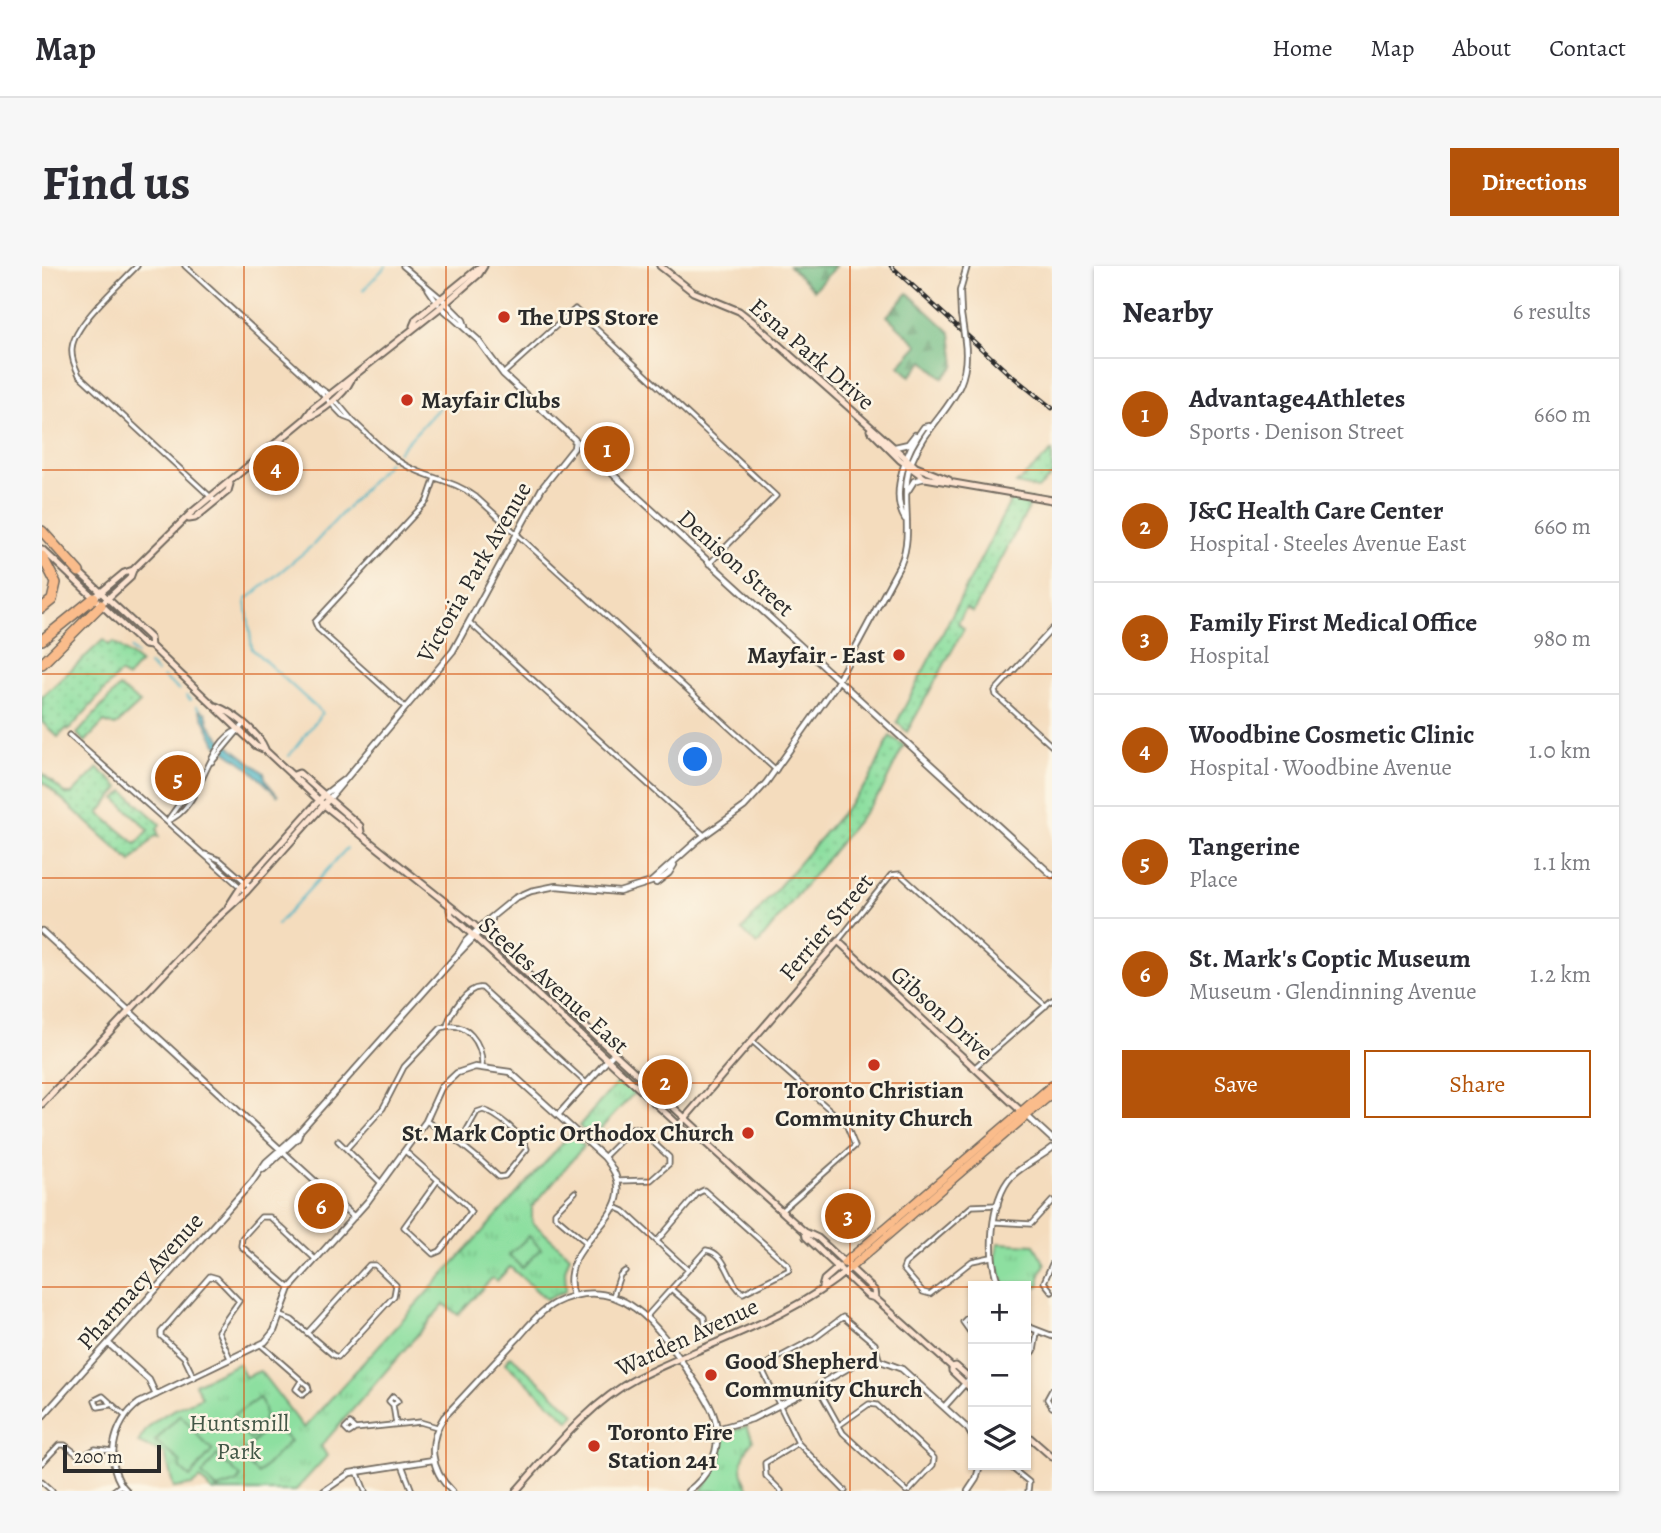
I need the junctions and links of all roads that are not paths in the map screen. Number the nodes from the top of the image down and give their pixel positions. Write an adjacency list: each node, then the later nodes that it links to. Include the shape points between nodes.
1 (138, 266): 19 (street, via 75,333 73,361 79,374)
2 (185, 266): 9 (street)
3 (403, 266): 7 (street, Denison Street)
4 (483, 266): 7 (main road)
5 (660, 266): 10 (main road, Esna Park Drive, via 693,292 741,313)
6 (967, 266): 11 (street, bridge, via 960,291 965,378)
7 (441, 302): 8 (street, Denison Street); 9 (main road, via 416,319)
8 (503, 374): 12 (street, Denison Street); 27 (street, via 575,309 776,496)
9 (330, 399): 15 (street, via 344,418 398,460); 19 (main road)
10 (869, 427): 13 (main road, Esna Park Drive); 14 (main road, Esna Park Drive)
11 (927, 427): 13 (street, via 903,447); 14 (street)
12 (575, 440): 23 (street, Victoria Park Avenue); 27 (street, Denison Street)
13 (892, 445): 14 (main road, Esna Park Drive)
14 (908, 464): 16 (main road); 17 (main road); 18 (street); 21 (street, via 901,495)
15 (436, 477): 23 (street, via 465,488); 37 (street, via 427,501 316,622 318,629)
16 (925, 478): 17 (main road); 18 (street, via 914,481)
17 (949, 481): 20 (main road)
18 (906, 493): 21 (street)
19 (213, 500): 29 (main road, via 124,573)
20 (1052, 500)
21 (906, 520): 35 (street, via 905,553)
22 (42, 531): 28 (highway)
23 (517, 534): 31 (street, Victoria Park Avenue); 43 (street)
24 (42, 538): 28 (main road, Steeles Avenue East)
25 (42, 549): 29 (main road, Steeles Avenue East)
26 (42, 556): 30 (highway, via 56,583 52,600)
27 (709, 564): 35 (street, Denison Street)
28 (79, 572): 29 (main road, Steeles Avenue East)
29 (101, 599): 33 (highway); 34 (highway); 36 (main road, Steeles Avenue East, via 144,645 151,646)
30 (42, 608)
31 (469, 622): 37 (street, Victoria Park Avenue, via 447,659); 49 (street)
32 (1052, 629): 41 (street, via 995,691)
33 (42, 640)
34 (42, 664)
35 (839, 679): 43 (street); 50 (street, Denison Street)
36 (216, 706): 38 (main road, Steeles Avenue East); 39 (main road, Steeles Avenue East)
37 (407, 708): 45 (street, Victoria Park Avenue)
38 (243, 724): 39 (street); 42 (main road, Steeles Avenue East)
39 (238, 730): 42 (main road, Steeles Avenue East); 47 (street, via 212,762 194,796)
40 (69, 735): 47 (street)
41 (1052, 746)
42 (265, 750): 44 (main road, Steeles Avenue East)
43 (776, 770): 49 (street, via 744,807)
44 (294, 775): 45 (main road, Steeles Avenue East, via 299,773); 46 (main road, Steeles Avenue East)
45 (327, 797): 46 (main road, Victoria Park Avenue); 48 (main road, Steeles Avenue East)
46 (321, 803): 48 (main road, Steeles Avenue East); 51 (main road, Victoria Park Avenue)
47 (167, 821): 51 (street, via 200,851 220,860)
48 (361, 832): 52 (main road, Steeles Avenue East)
49 (704, 835): 54 (street, via 653,881 619,892 540,888 515,898)
50 (1052, 875)
51 (246, 887): 59 (main road, Victoria Park Avenue)
52 (450, 909): 54 (main road, Steeles Avenue East); 55 (main road, Steeles Avenue East)
53 (42, 931): 59 (street)
54 (480, 931): 55 (street, Pharmacy Avenue); 62 (main road, Steeles Avenue East)
55 (474, 936): 63 (main road, Steeles Avenue East); 81 (street, Pharmacy Avenue)
56 (838, 941): 58 (street, Ferrier Street, via 891,875 900,874); 61 (main road, Ferrier Street); 65 (main road, Gibson Drive)
57 (1052, 1000): 58 (street)
58 (1045, 1006): 65 (street)
59 (130, 1010): 69 (main road, Victoria Park Avenue); 81 (street)
60 (447, 1026): 64 (street, via 479,1042); 66 (street, via 473,988 482,988); 79 (street, via 435,1031 404,1067 383,1108)
61 (752, 1041): 72 (main road, Ferrier Street); 91 (street, via 846,1124 854,1139 855,1146)
62 (614, 1053): 63 (street); 72 (main road, Steeles Avenue East)
63 (608, 1059): 66 (street); 74 (main road, Steeles Avenue East)
64 (482, 1067): 71 (street, via 510,1072); 73 (street, via 463,1070 449,1079)
65 (975, 1067): 70 (main road, Gibson Drive)
66 (586, 1082): 71 (street)
67 (1052, 1085): 70 (main road, Warden Avenue)
68 (1052, 1094): 70 (main road, Warden Avenue)
69 (44, 1099)
70 (1024, 1114): 76 (street); 99 (main road, Warden Avenue)
71 (558, 1115): 83 (street)
72 (685, 1118): 74 (main road, Ferrier Street); 75 (main road, Steeles Avenue East)
73 (426, 1121): 78 (street); 82 (street)
74 (678, 1125): 75 (main road, Steeles Avenue East)
75 (701, 1139): 91 (main road, Steeles Avenue East)
76 (1052, 1139)
77 (338, 1141): 79 (street)
78 (460, 1142): 78 (street, via 499,1177 505,1176 527,1149 483,1110 477,1112)
79 (348, 1147): 86 (street, via 348,1153)
80 (1052, 1148): 89 (street, via 1009,1178)
81 (282, 1150): 92 (street); 115 (street, Pharmacy Avenue)
82 (405, 1152): 84 (street); 86 (street)
83 (604, 1157): 85 (street); 85 (street, via 633,1128 670,1157 669,1164 651,1180)
84 (438, 1180): 84 (street, via 404,1227 433,1254 471,1212)
85 (618, 1181): 90 (street)
86 (381, 1183): 92 (street)
87 (575, 1192): 95 (street, via 555,1216)
88 (1052, 1201): 93 (street, via 1031,1224)
89 (998, 1205): 93 (street); 96 (street, via 972,1206 903,1266 930,1294 972,1261)
90 (615, 1207): 94 (street); 95 (street)
91 (782, 1210): 99 (main road, Steeles Avenue East, via 818,1238)
92 (354, 1217): 97 (street)
93 (995, 1222): 96 (street)
94 (657, 1241): 100 (street); 100 (street, via 704,1190 789,1270 743,1293 711,1250 704,1251)
95 (586, 1243): 106 (street, via 570,1270)
96 (990, 1257): 102 (street)
97 (316, 1259): 103 (street); 103 (street, via 270,1217 261,1217 242,1245)
98 (1052, 1264): 105 (street, via 1044,1282)
99 (844, 1268): 118 (main road, Warden Avenue, via 776,1317); 122 (main road, Steeles Avenue East, via 874,1290 875,1298)
100 (688, 1270): 104 (street)
101 (625, 1271): 107 (street)
102 (998, 1281)
103 (290, 1288): 108 (street)
104 (671, 1289): 109 (street); 110 (street)
105 (1052, 1293)
106 (573, 1296): 107 (street); 137 (street, via 541,1312)
107 (613, 1296): 109 (street)
108 (281, 1316): 112 (street); 116 (street)
109 (646, 1317): 118 (street)
110 (707, 1324)
111 (1031, 1329): 113 (street)
112 (307, 1333): 112 (street, via 333,1355 341,1356 394,1296 396,1285 375,1265 369,1265)
113 (1037, 1333): 114 (street); 117 (street)
114 (1052, 1336)
115 (108, 1343): 127 (street, via 146,1378); 134 (street, Pharmacy Avenue)
116 (261, 1345): 120 (street); 123 (street)
117 (1031, 1354)
118 (680, 1359): 139 (street, via 712,1412); 160 (main road, Warden Avenue, via 612,1394)
119 (879, 1359): 125 (street, via 855,1364); 130 (street, via 873,1342 846,1318 840,1318 802,1345 762,1364 761,1371); 131 (street, via 902,1369)
120 (231, 1360): 121 (street); 121 (street, via 218,1331 239,1301 210,1276 161,1332 184,1357)
121 (194, 1378): 127 (street)
122 (968, 1380)
123 (301, 1381)
124 (968, 1382): 131 (street)
125 (817, 1387): 130 (street); 136 (street)
126 (1052, 1390): 132 (street, via 1047,1399)
127 (156, 1395): 133 (street)
128 (110, 1405): 133 (street)
129 (393, 1405): 135 (street)
130 (779, 1405): 139 (street); 142 (street)
131 (944, 1407): 140 (street)
132 (1052, 1408)
133 (125, 1416): 143 (street)
134 (42, 1417)
135 (396, 1424): 137 (street, via 420,1422); 138 (street)
136 (838, 1426): 164 (street); 164 (street, via 874,1403 933,1456 933,1465)
137 (437, 1427): 145 (street)
138 (355, 1429)
139 (717, 1430): 161 (street, via 709,1468)
140 (968, 1433)
141 (1031, 1438): 144 (main road)
142 (798, 1443): 162 (street, via 765,1463 766,1476); 163 (street)
143 (113, 1451): 146 (street, via 95,1450 81,1457 59,1445); 152 (street, via 113,1467)
144 (1052, 1457)
145 (433, 1460): 147 (street); 159 (street, via 441,1480)
146 (42, 1463)
147 (402, 1465): 150 (street); 158 (street)
148 (979, 1470): 165 (street)
149 (1014, 1470): 166 (street, via 1029,1482)
150 (357, 1471): 156 (street, via 338,1478); 157 (street)
151 (42, 1482): 153 (street)
152 (121, 1485): 154 (street); 155 (street)
153 (52, 1491)
154 (113, 1491)
155 (127, 1491)
156 (324, 1491)
157 (365, 1491)
158 (412, 1491)
159 (452, 1491)
160 (516, 1491)
161 (688, 1491)
162 (781, 1491)
163 (845, 1491)
164 (908, 1491)
165 (968, 1491)
166 (1028, 1491)

